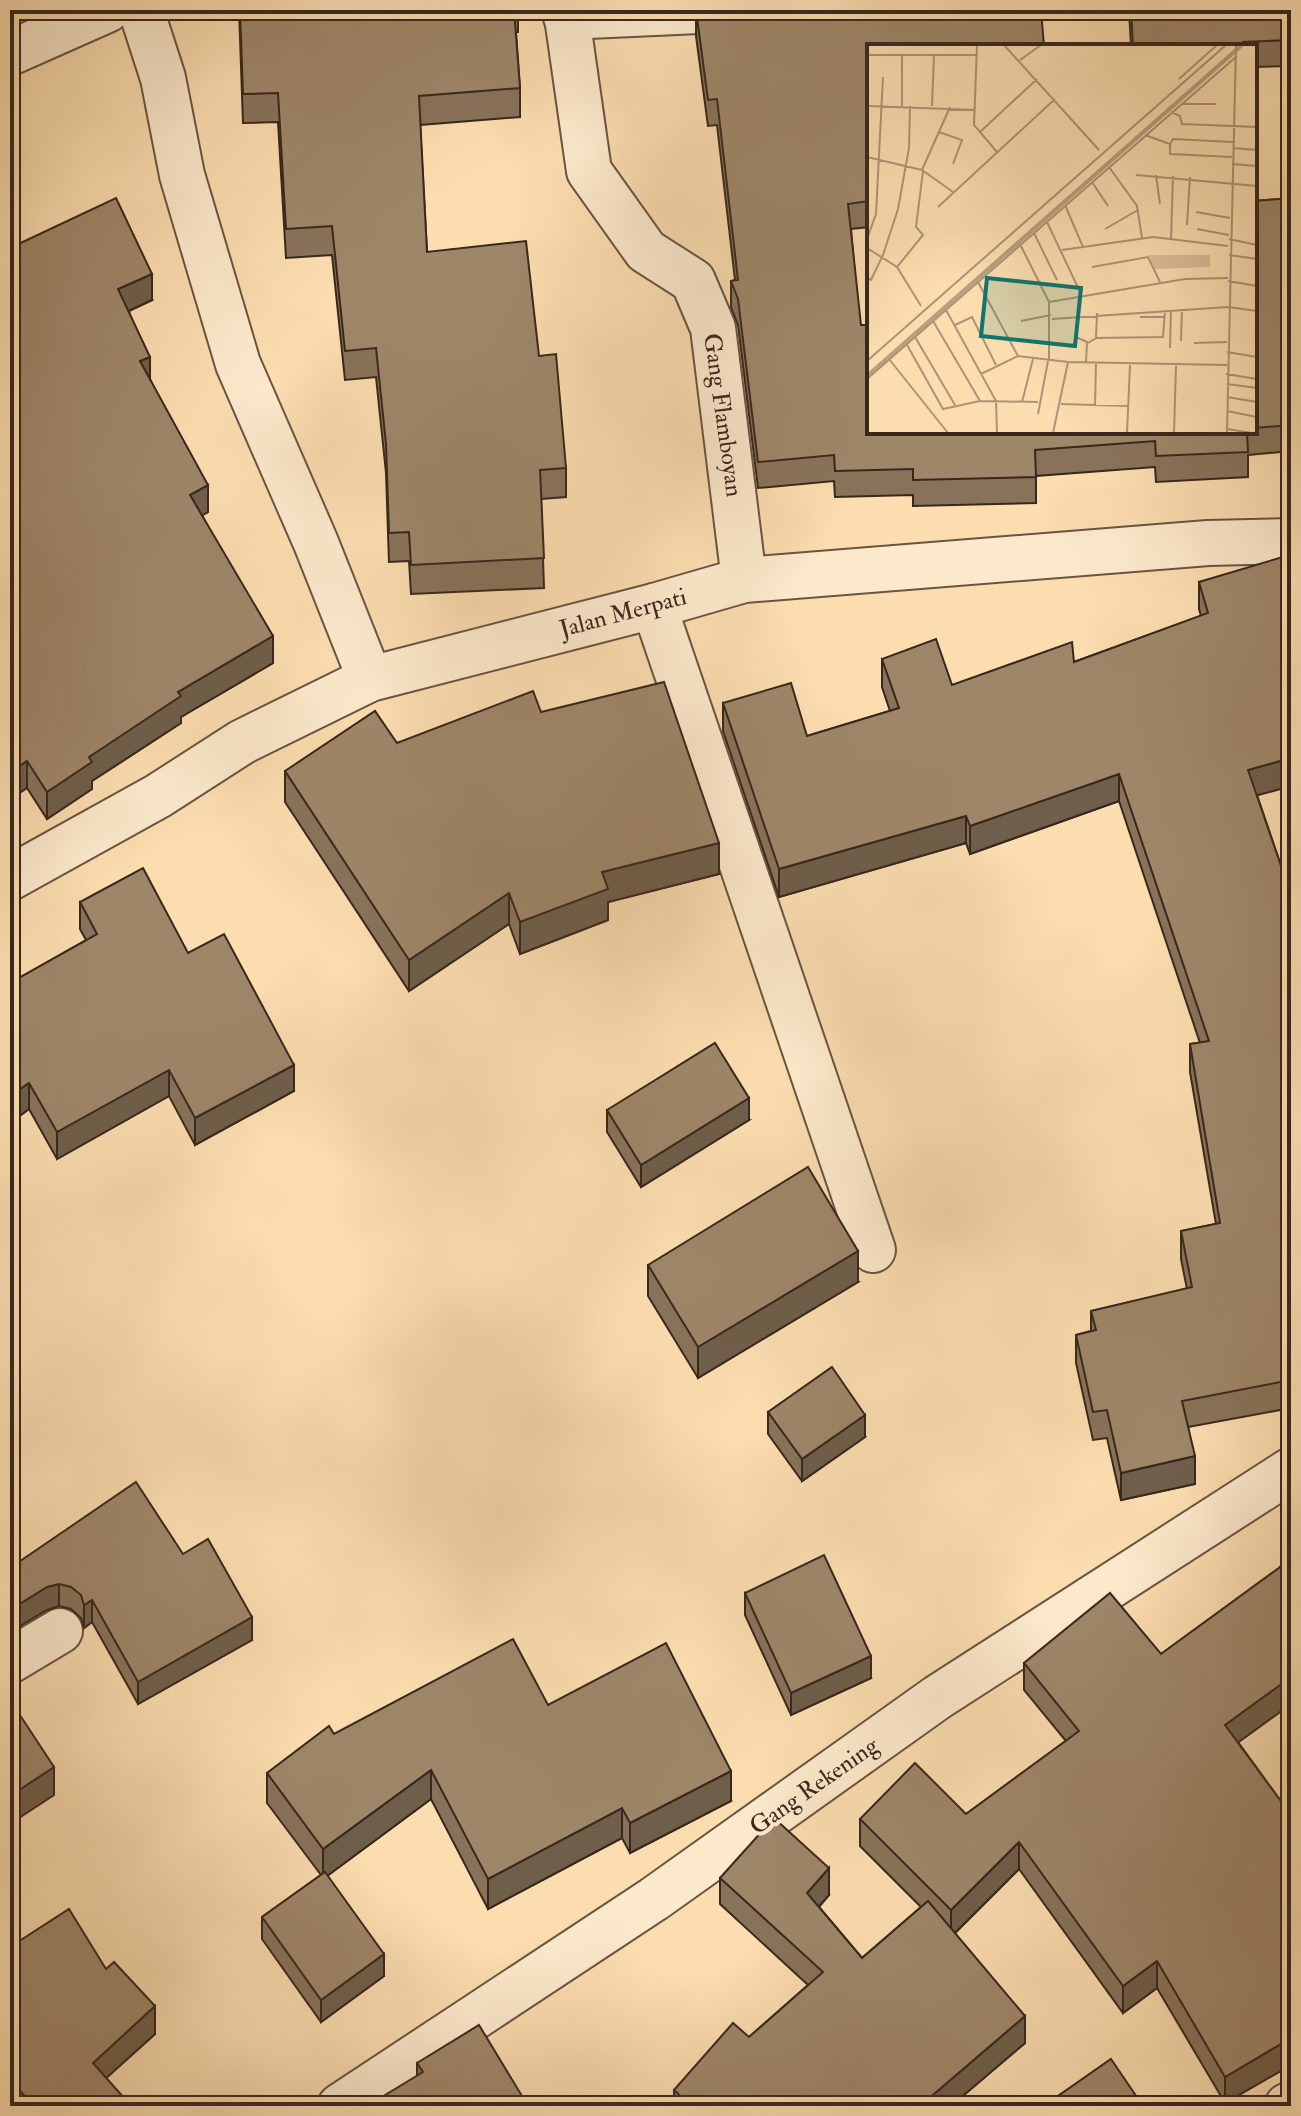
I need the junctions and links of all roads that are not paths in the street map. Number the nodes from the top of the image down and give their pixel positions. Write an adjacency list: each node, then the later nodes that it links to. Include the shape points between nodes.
1 (107, 10): 5 (street)
2 (141, 10): 9 (street, via 163,78 182,175 238,364)
3 (721, 10): 4 (street)
4 (566, 14): 7 (street, Gang Flamboyan, via 589,171 646,251 693,281 713,328)
5 (10, 53)
6 (1291, 541): 7 (street, Jalan Merpati)
7 (744, 580): 8 (street, Jalan Merpati)
8 (654, 606): 9 (street, Jalan Merpati); 11 (street)
9 (370, 679): 10 (street, Jalan Merpati, via 242,742 158,796)
10 (10, 878)
11 (873, 1250)
12 (1291, 1470): 15 (street, Gang Rekening, via 938,1697 654,1899)
13 (60, 1631): 14 (street)
14 (10, 1661)
15 (340, 2106)

